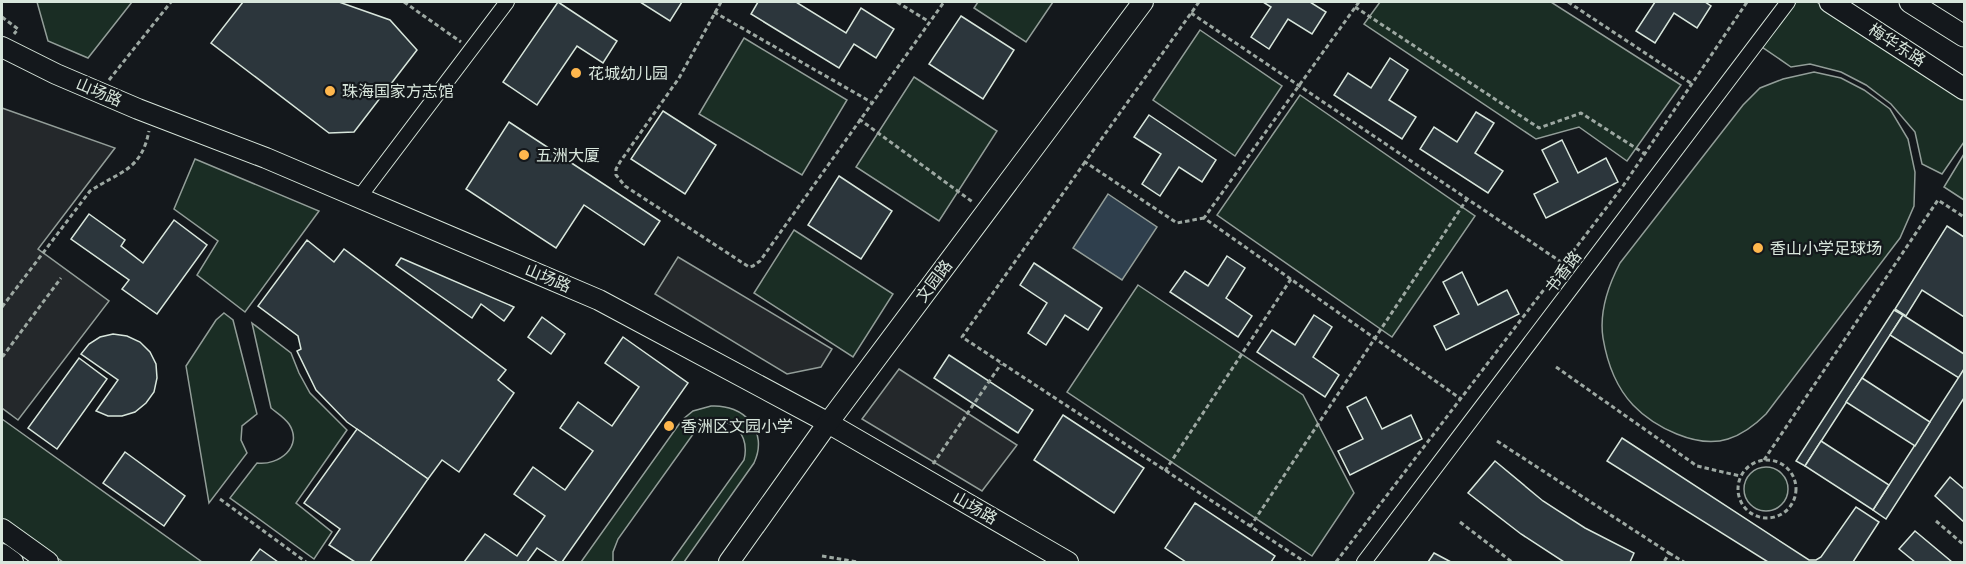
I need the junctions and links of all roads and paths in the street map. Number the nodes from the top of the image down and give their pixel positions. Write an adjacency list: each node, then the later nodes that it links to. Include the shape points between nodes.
1 (171, 2): 25 (path)
2 (404, 2): 21 (path)
3 (507, 2): 21 (street)
4 (721, 2): 16 (path)
5 (897, 2): 18 (path)
6 (944, 2): 18 (path)
7 (1143, 2): 33 (street, 文园路)
8 (1199, 2): 17 (path)
9 (1359, 2): 15 (path)
10 (1568, 2): 22 (path)
11 (1747, 2): 22 (path)
12 (1788, 2): 68 (street, 书香路)
13 (1830, 2): 24 (main road, 梅华东路)
14 (1910, 2): 19 (main road)
15 (1355, 7): 23 (path); 29 (path, via 1539,128 1581,113)
16 (714, 12): 26 (path); 28 (path, via 680,78 616,169 625,186 744,264 753,266)
17 (1191, 13): 23 (path); 30 (path)
18 (928, 22): 26 (path)
19 (1965, 36)
20 (2, 47): 25 (street, 山场路)
21 (471, 50): 31 (street)
22 (1692, 84): 29 (path)
23 (1298, 86): 32 (path); 35 (path)
24 (1965, 89)
25 (100, 92): 27 (street, 山场路)
26 (872, 102): 28 (path)
27 (153, 115): 31 (street, 山场路, via 266,158); 39 (path, via 146,148 132,167 90,191)
28 (859, 119): 33 (path)
29 (1645, 154): 36 (path)
30 (1084, 162): 35 (path, via 1177,223); 42 (path, via 962,337)
31 (358, 199): 45 (street, 山场路, via 599,300)
32 (1467, 199): 36 (path); 40 (path)
33 (986, 211): 45 (street, 文园路)
34 (1965, 217): 47 (path, via 1938,200)
35 (1204, 218): 38 (path)
36 (1564, 264): 44 (path)
37 (61, 278): 41 (path)
38 (1291, 279): 40 (path); 48 (path)
39 (2, 307)
40 (1376, 339): 44 (path); 54 (path)
41 (2, 355)
42 (1001, 364): 48 (path); 50 (path)
43 (1556, 367): 49 (path, via 1697,465)
44 (1461, 399): 67 (path)
45 (828, 423): 50 (street, 山场路); 63 (street, 文园路)
46 (1497, 441): 57 (path)
47 (1764, 460): 49 (path, via 1754,462); 49 (path, via 1782,464 1794,478 1795,497 1785,512 1768,519 1749,513 1738,496)
48 (1165, 471): 54 (path)
49 (1740, 476)
50 (923, 478): 65 (street, 山场路)
51 (220, 499): 62 (path)
52 (1936, 521): 56 (path)
53 (1460, 522): 69 (path)
54 (1250, 527): 66 (path)
55 (2, 529): 61 (street)
56 (1965, 545)
57 (1670, 553): 70 (path); 71 (path)
58 (2, 554): 60 (street)
59 (822, 556): 64 (path)
60 (13, 562)
61 (48, 562)
62 (306, 562)
63 (729, 562)
64 (857, 562)
65 (1068, 562)
66 (1305, 562)
67 (1336, 562)
68 (1364, 562)
69 (1512, 562)
70 (1664, 562)
71 (1684, 562)

